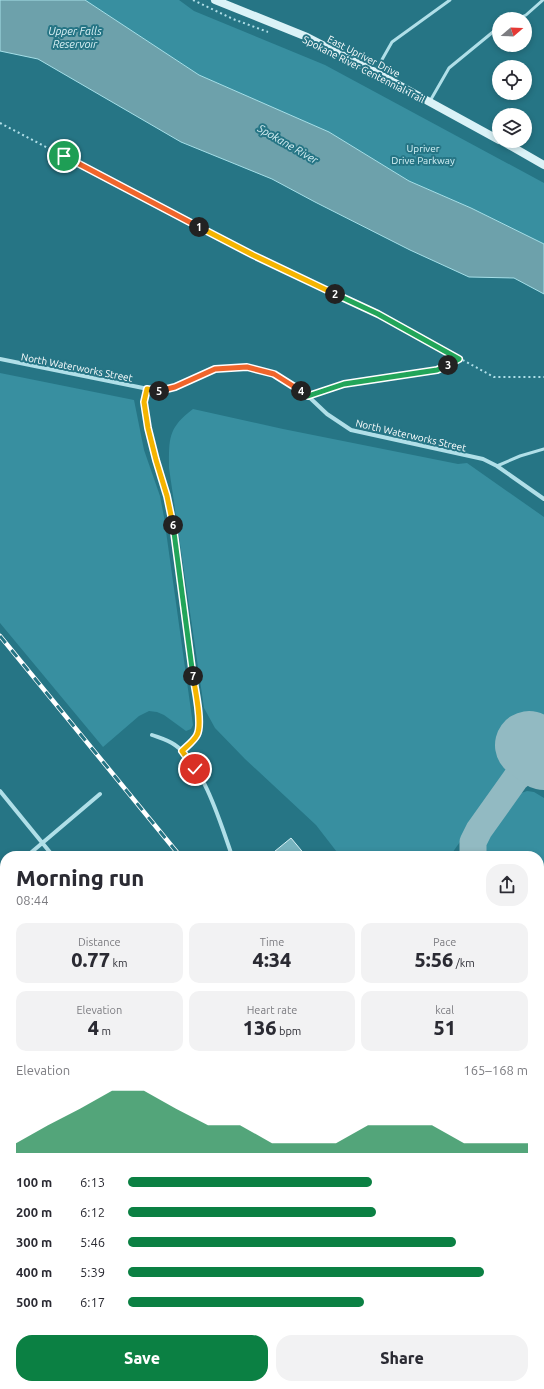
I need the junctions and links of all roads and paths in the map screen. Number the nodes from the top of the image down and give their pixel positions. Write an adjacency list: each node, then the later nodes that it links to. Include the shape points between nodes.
1 (193, 0): 7 (path, via 232,19)
2 (215, 0): 8 (street, East Upriver Drive, via 307,38)
3 (450, 0): 8 (lane, via 392,42)
4 (543, 0): 5 (lane)
5 (529, 12)
6 (492, 33): 9 (lane, via 449,68)
7 (274, 34)
8 (375, 72): 9 (street, East Upriver Drive)
9 (430, 101): 11 (street, East Upriver Drive)
10 (0, 123): 15 (path, via 253,255 378,314)
11 (492, 136)
12 (514, 148): 13 (street)
13 (544, 165)
14 (0, 359): 17 (street, North Waterworks Street)
15 (459, 359): 16 (path, via 494,377); 18 (path, via 437,370 344,384)
16 (544, 377)
17 (147, 389): 18 (street, North Waterworks Street, via 158,392 215,369 247,367 274,374); 23 (lane, via 144,402 151,441 172,520 199,720 196,738)
18 (308, 396): 20 (street, North Waterworks Street, via 351,430 483,459)
19 (544, 449): 20 (lane)
20 (497, 466): 21 (street, North Waterworks Street)
21 (544, 499)
22 (152, 735): 23 (street)
23 (182, 751): 29 (street, via 206,787)
24 (0, 791): 26 (street)
25 (100, 794): 26 (street)
26 (42, 843): 27 (street); 28 (street)
27 (32, 851)
28 (49, 851)
29 (230, 851)

